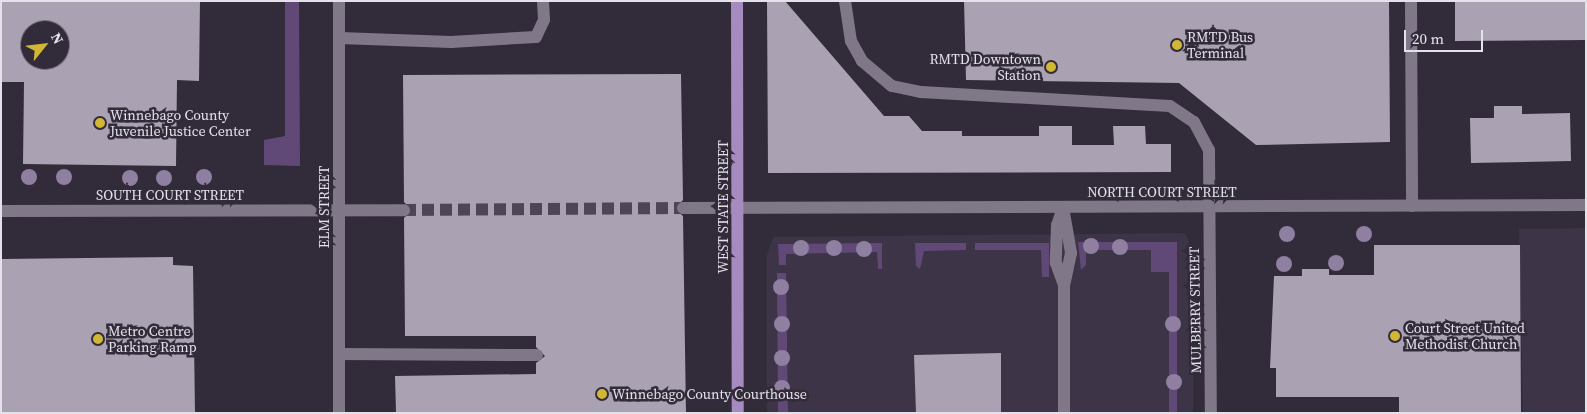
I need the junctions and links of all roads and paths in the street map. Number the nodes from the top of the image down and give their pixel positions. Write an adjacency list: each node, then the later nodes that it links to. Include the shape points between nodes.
1 (339, 1): 6 (street, ELM STREET)
2 (543, 1): 6 (street, via 544,20 536,36 451,42)
3 (737, 1): 9 (main road, WEST STATE STREET)
4 (845, 1): 11 (street, MULBERRY STREET, via 851,41 862,61 892,86 921,92 1170,106 1194,122 1209,150)
5 (1411, 1): 8 (street)
6 (340, 38): 13 (street, ELM STREET)
7 (1586, 205): 8 (street, NORTH COURT STREET)
8 (1412, 206): 11 (street, NORTH COURT STREET)
9 (738, 207): 10 (street, NORTH COURT STREET); 12 (street, NORTH COURT STREET); 19 (main road, WEST STATE STREET)
10 (1063, 207): 11 (street, NORTH COURT STREET); 20 (street, via 1071,252 1064,285)
11 (1208, 207): 21 (street, MULBERRY STREET)
12 (683, 208)
13 (338, 210): 14 (street, SOUTH COURT STREET); 15 (street, SOUTH COURT STREET); 16 (street, ELM STREET)
14 (404, 210)
15 (1, 211)
16 (339, 354): 17 (street); 18 (street, ELM STREET)
17 (537, 356)
18 (339, 413)
19 (738, 413)
20 (1064, 413)
21 (1211, 413)

